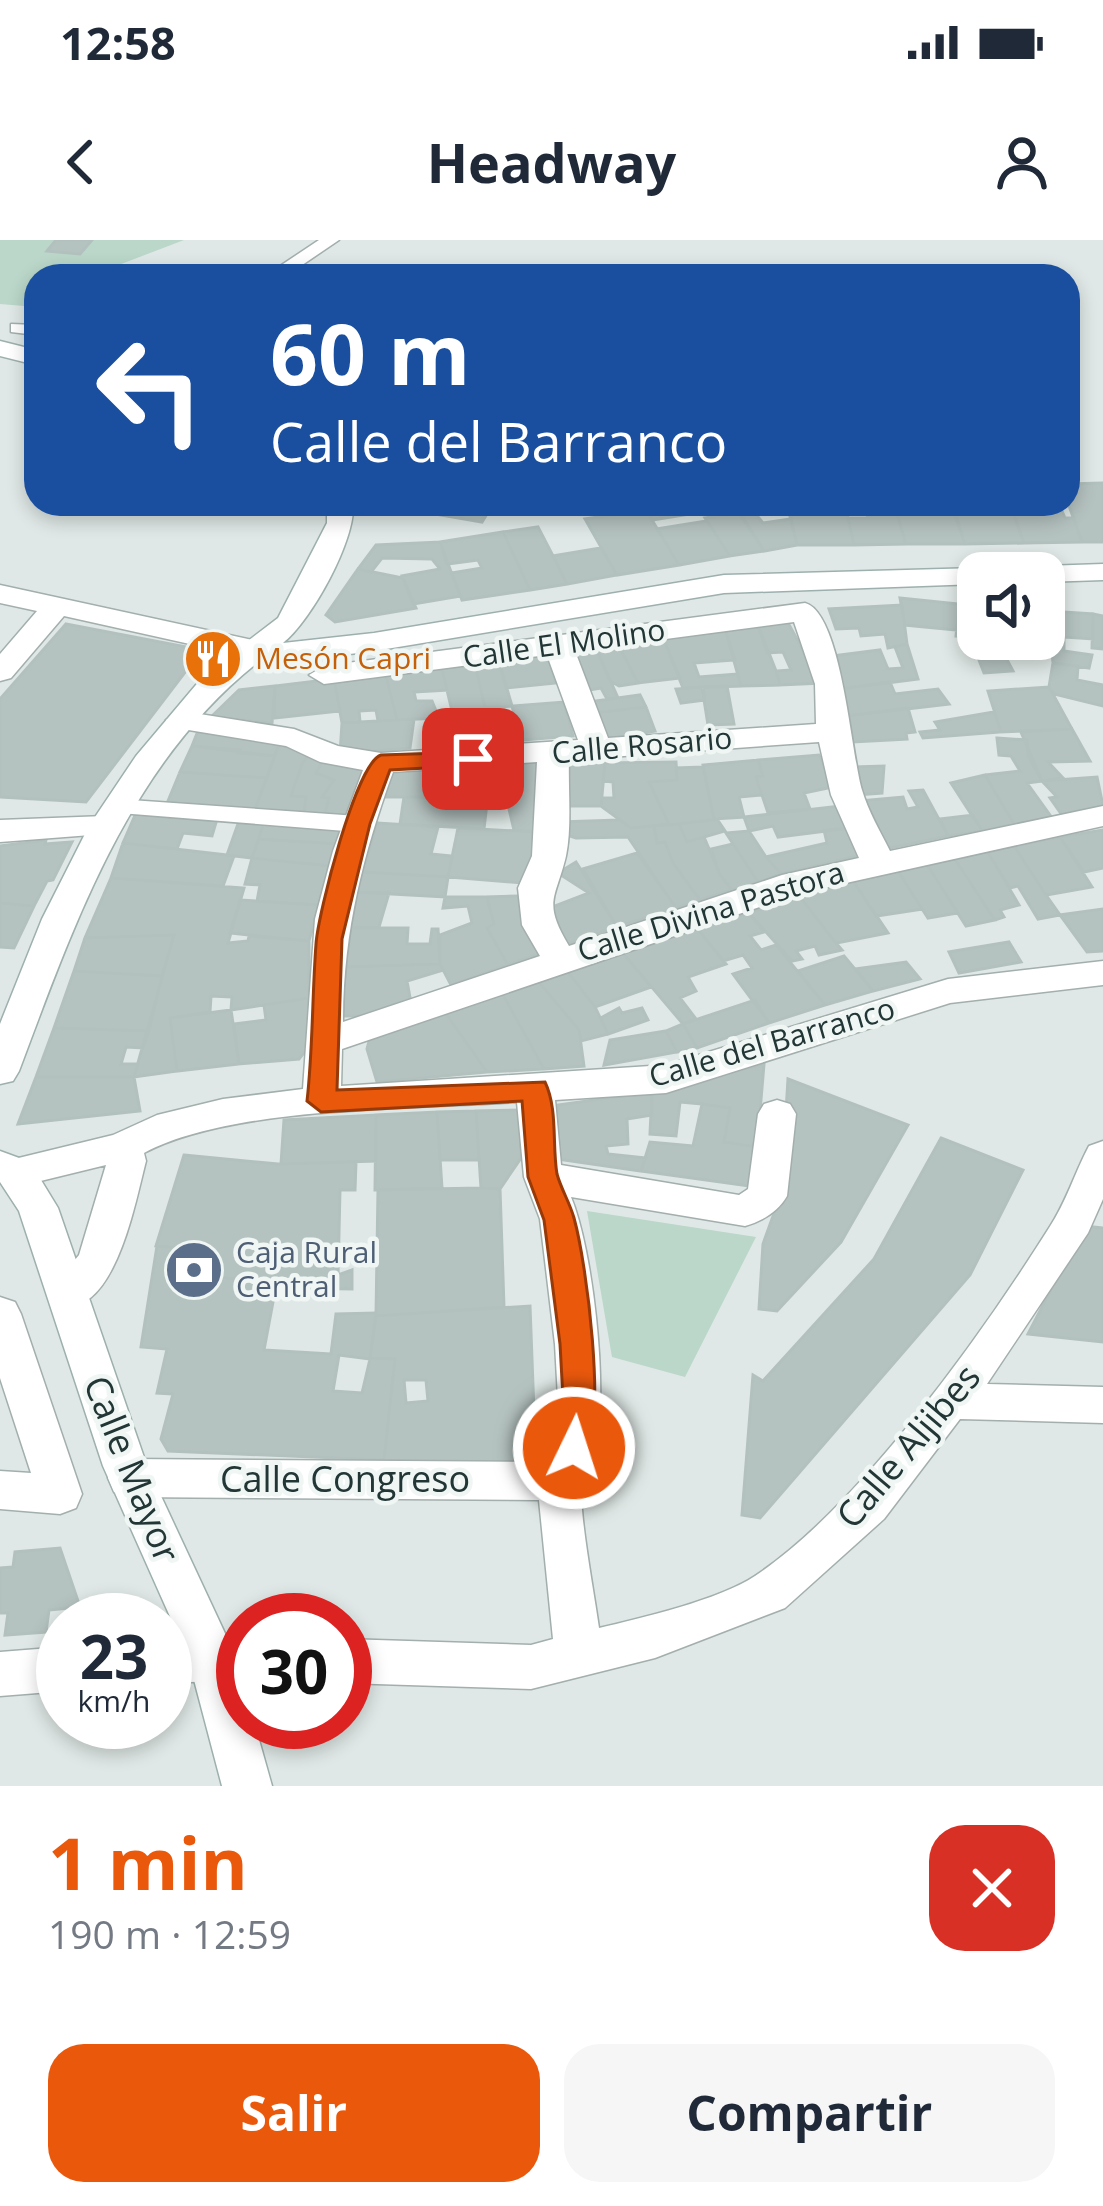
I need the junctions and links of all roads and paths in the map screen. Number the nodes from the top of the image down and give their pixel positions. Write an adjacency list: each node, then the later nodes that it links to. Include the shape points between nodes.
1 (332, 240): 2 (lane)
2 (293, 264)
3 (341, 516): 10 (street, via 290,622)
4 (1103, 572): 5 (street)
5 (1065, 573)
6 (957, 576): 10 (street, via 724,584 374,642)
7 (0, 594): 8 (street)
8 (58, 605): 10 (street); 11 (street)
9 (558, 645): 12 (street, Calle El Molino); 14 (street, Calle El Molino, via 805,612 830,684); 15 (street)
10 (257, 650): 13 (street)
11 (0, 672)
12 (324, 675)
13 (181, 720): 17 (street, Calle Rosario, via 294,738); 19 (street)
14 (832, 733): 15 (street, Calle Rosario); 22 (street, via 847,795)
15 (598, 752): 16 (street, Calle Rosario)
16 (553, 754): 17 (street, Calle Rosario); 23 (street, via 549,856 536,888 539,926)
17 (381, 763): 20 (street)
18 (1103, 816): 22 (street, Calle Divina Pastora)
19 (111, 817): 20 (lane); 21 (street); 26 (street, via 59,919)
20 (358, 824): 25 (street, via 329,939)
21 (0, 831)
22 (878, 862): 23 (street, Calle Divina Pastora)
23 (559, 959): 25 (street, Calle Divina Pastora)
24 (1103, 973): 27 (street, Calle del Barranco, via 948,991 666,1079)
25 (328, 1040): 28 (street)
26 (0, 1071)
27 (535, 1090): 28 (street, Calle del Barranco); 33 (street)
28 (321, 1101): 30 (street, Calle del Barranco, via 223,1113)
29 (777, 1114): 33 (street, via 767,1196 745,1211)
30 (123, 1147): 32 (street, Calle del Barranco); 34 (street, via 127,1161 97,1263)
31 (1103, 1156): 36 (street, Calle Aljibes, via 1068,1233)
32 (8, 1169): 34 (street, Calle Mayor, via 38,1208)
33 (543, 1177): 39 (street, via 560,1220 579,1398 574,1448)
34 (67, 1292): 38 (street, Calle Mayor)
35 (0, 1314): 40 (street, via 60,1494)
36 (949, 1401): 37 (street); 41 (street, Calle Aljibes, via 868,1504 769,1593)
37 (1103, 1406)
38 (130, 1478): 39 (street, Calle Congreso); 42 (street, Calle Mayor)
39 (559, 1481): 41 (street)
40 (0, 1490)
41 (578, 1655): 43 (street, Calle Aljibes, via 531,1667)
42 (206, 1659): 46 (street, Calle Mayor)
43 (372, 1662)
44 (36, 1671): 45 (street)
45 (0, 1674)
46 (247, 1786)

